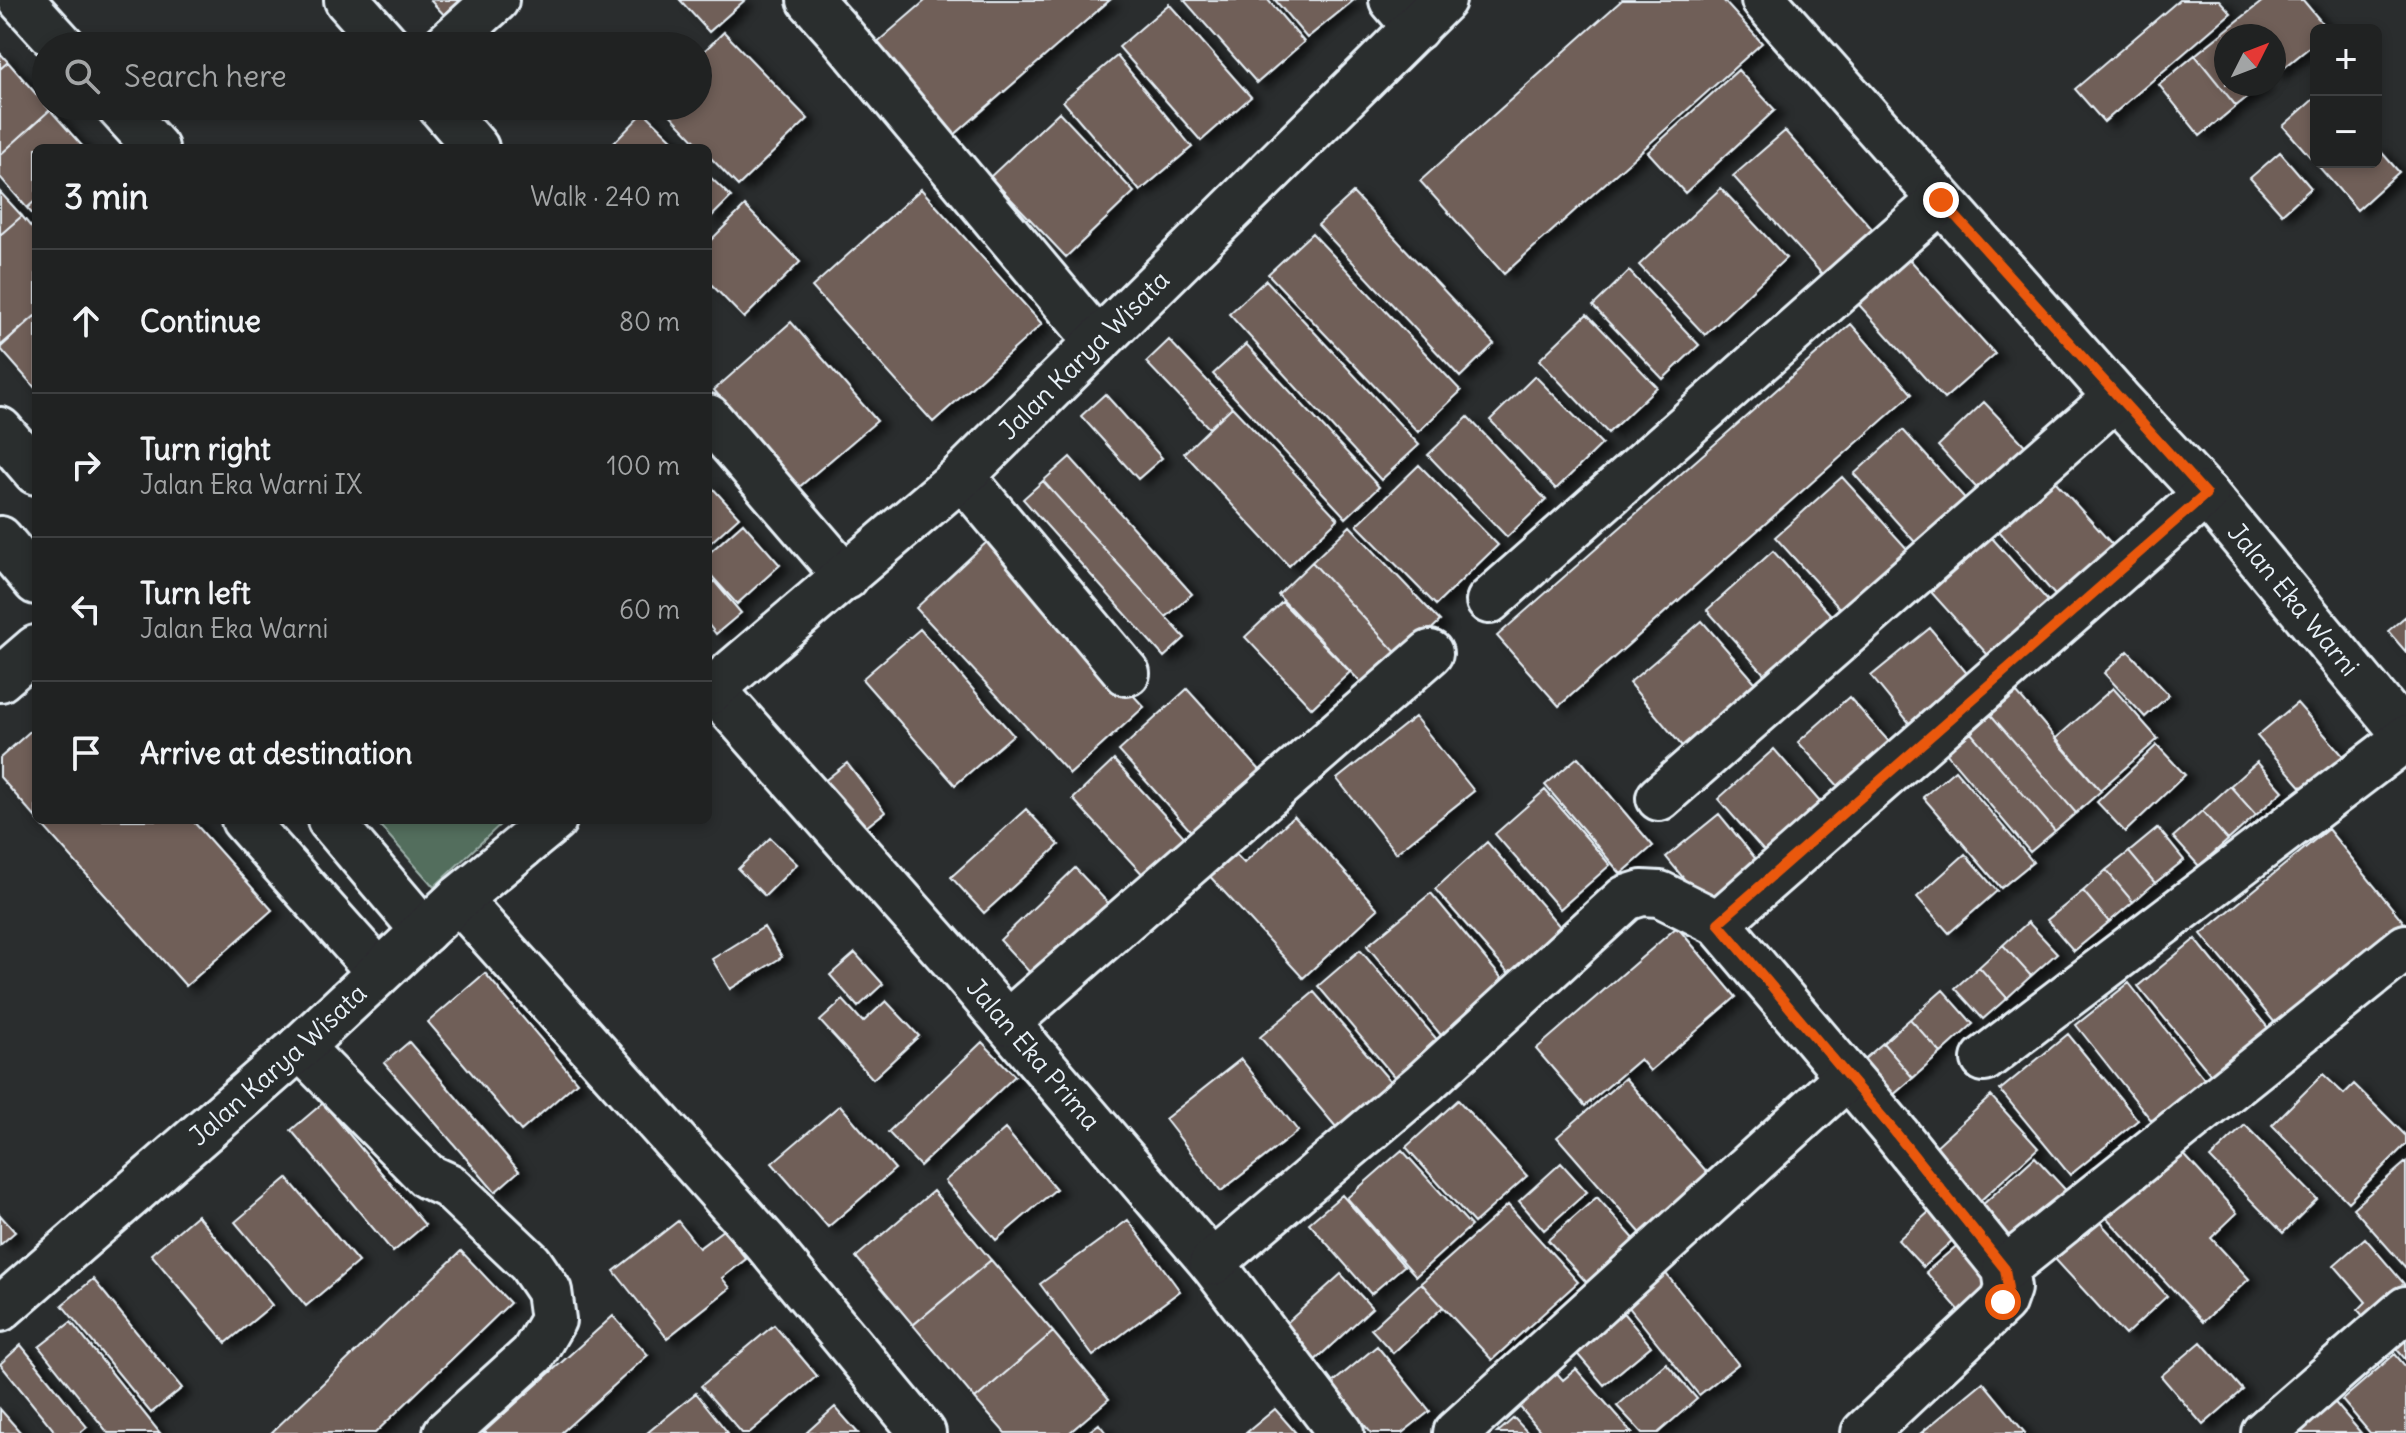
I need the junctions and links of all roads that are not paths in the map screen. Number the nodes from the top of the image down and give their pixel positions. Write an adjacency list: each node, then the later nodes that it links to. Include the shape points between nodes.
1 (21, 0): 7 (street)
2 (347, 0): 8 (street)
3 (496, 0): 9 (street)
4 (810, 0): 15 (street)
5 (1764, 0): 14 (street, Jalan Eka Warni)
6 (1417, 9): 15 (street, Jalan Karya Wisata)
7 (50, 32)
8 (376, 32)
9 (461, 32)
10 (131, 120): 12 (street)
11 (452, 120): 13 (street)
12 (152, 144)
13 (473, 144)
14 (1941, 200): 16 (street, Jalan Eka Warni); 25 (street)
15 (1098, 342): 20 (street, Jalan Karya Wisata)
16 (2116, 397): 21 (street, Jalan Eka Warni); 33 (street)
17 (712, 422): 24 (street)
18 (0, 430): 19 (street)
19 (32, 467)
20 (962, 476): 24 (street, Jalan Karya Wisata); 28 (street)
21 (2206, 494): 32 (street, Jalan Eka Warni); 38 (street)
22 (0, 539): 23 (street)
23 (32, 577)
24 (846, 577): 30 (street, Jalan Karya Wisata)
25 (1489, 601)
26 (32, 651): 29 (street)
27 (1430, 653): 42 (street)
28 (1127, 673)
29 (0, 679)
30 (712, 689)
31 (712, 693): 42 (street, Jalan Eka Prima)
32 (2406, 737): 44 (street)
33 (1659, 798)
34 (248, 824): 41 (street)
35 (333, 824): 39 (street)
36 (549, 824): 37 (street, Jalan Karya Wisata)
37 (458, 899): 39 (street, Jalan Karya Wisata); 51 (street, via 766,1243)
38 (1718, 923): 45 (street); 46 (street, via 1660,894 1626,898 1423,1084)
39 (424, 931): 41 (street, Jalan Karya Wisata)
40 (2406, 947): 47 (street)
41 (379, 972): 43 (street, Jalan Karya Wisata)
42 (1007, 1023): 46 (street, Jalan Eka Prima)
43 (309, 1039): 48 (street, Jalan Karya Wisata); 50 (street, via 427,1176 449,1186 530,1263 549,1291 553,1320 533,1354)
44 (1984, 1059)
45 (1847, 1077): 47 (street); 53 (street)
46 (1212, 1263): 52 (street, Jalan Eka Prima)
47 (2005, 1269): 54 (street, via 2008,1288 2003,1302)
48 (0, 1309)
49 (2406, 1309): 55 (street)
50 (446, 1433)
51 (923, 1433)
52 (1341, 1433)
53 (1456, 1433)
54 (1864, 1433)
55 (2264, 1433)

